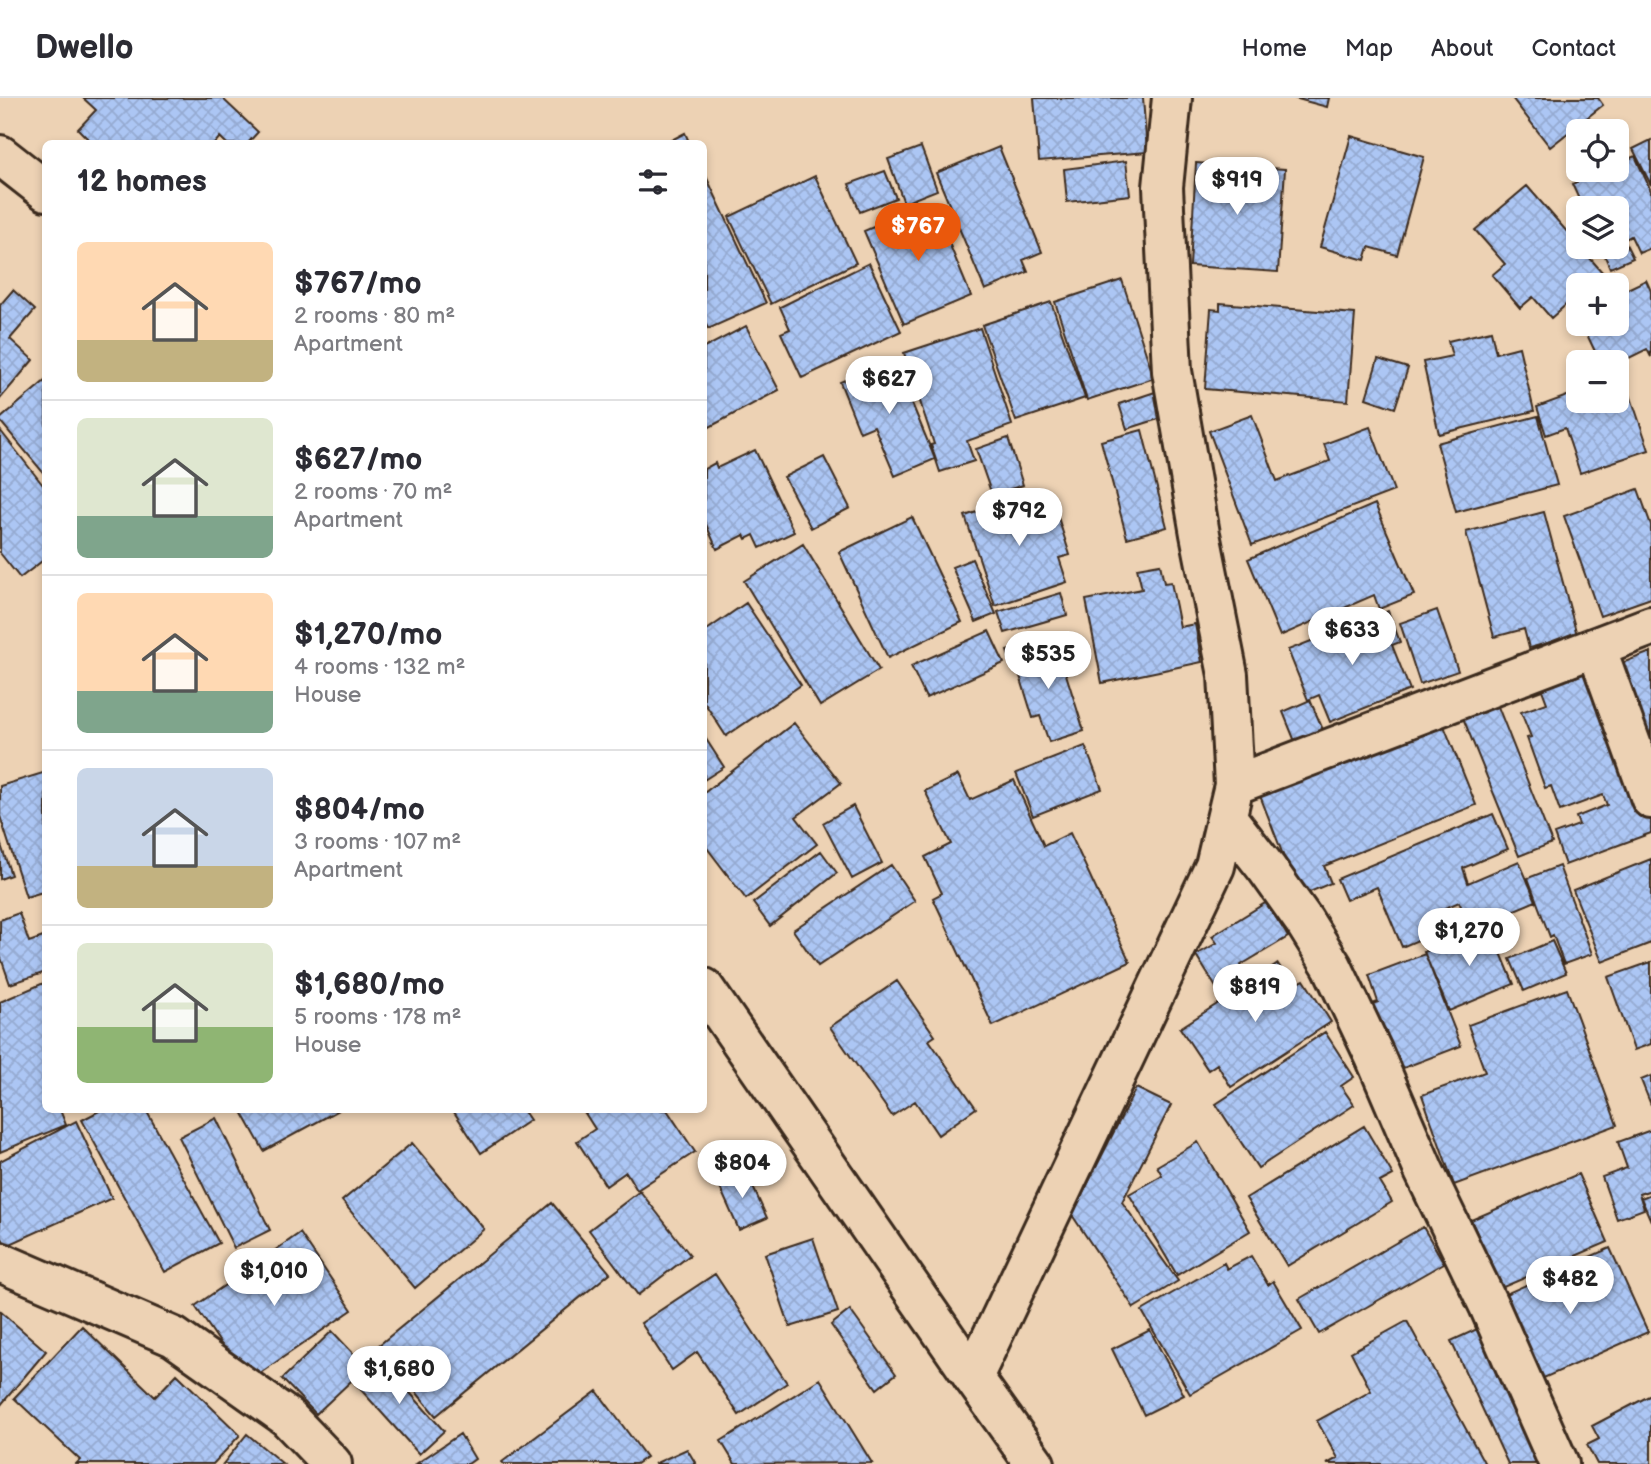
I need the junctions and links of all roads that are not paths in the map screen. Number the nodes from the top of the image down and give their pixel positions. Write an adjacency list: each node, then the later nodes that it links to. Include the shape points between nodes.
1 (1172, 98): 7 (street, via 1163,187 1172,371 1228,675)
2 (0, 155): 3 (street)
3 (42, 188)
4 (1651, 626): 5 (street)
5 (1596, 647): 6 (street); 7 (street)
6 (1651, 799)
7 (1230, 802): 10 (street, via 1215,866); 13 (street, via 1332,965)
8 (707, 992): 10 (street)
9 (0, 1262): 11 (street, via 174,1337 287,1417)
10 (973, 1377): 12 (street)
11 (332, 1464)
12 (1035, 1464)
13 (1559, 1464)

